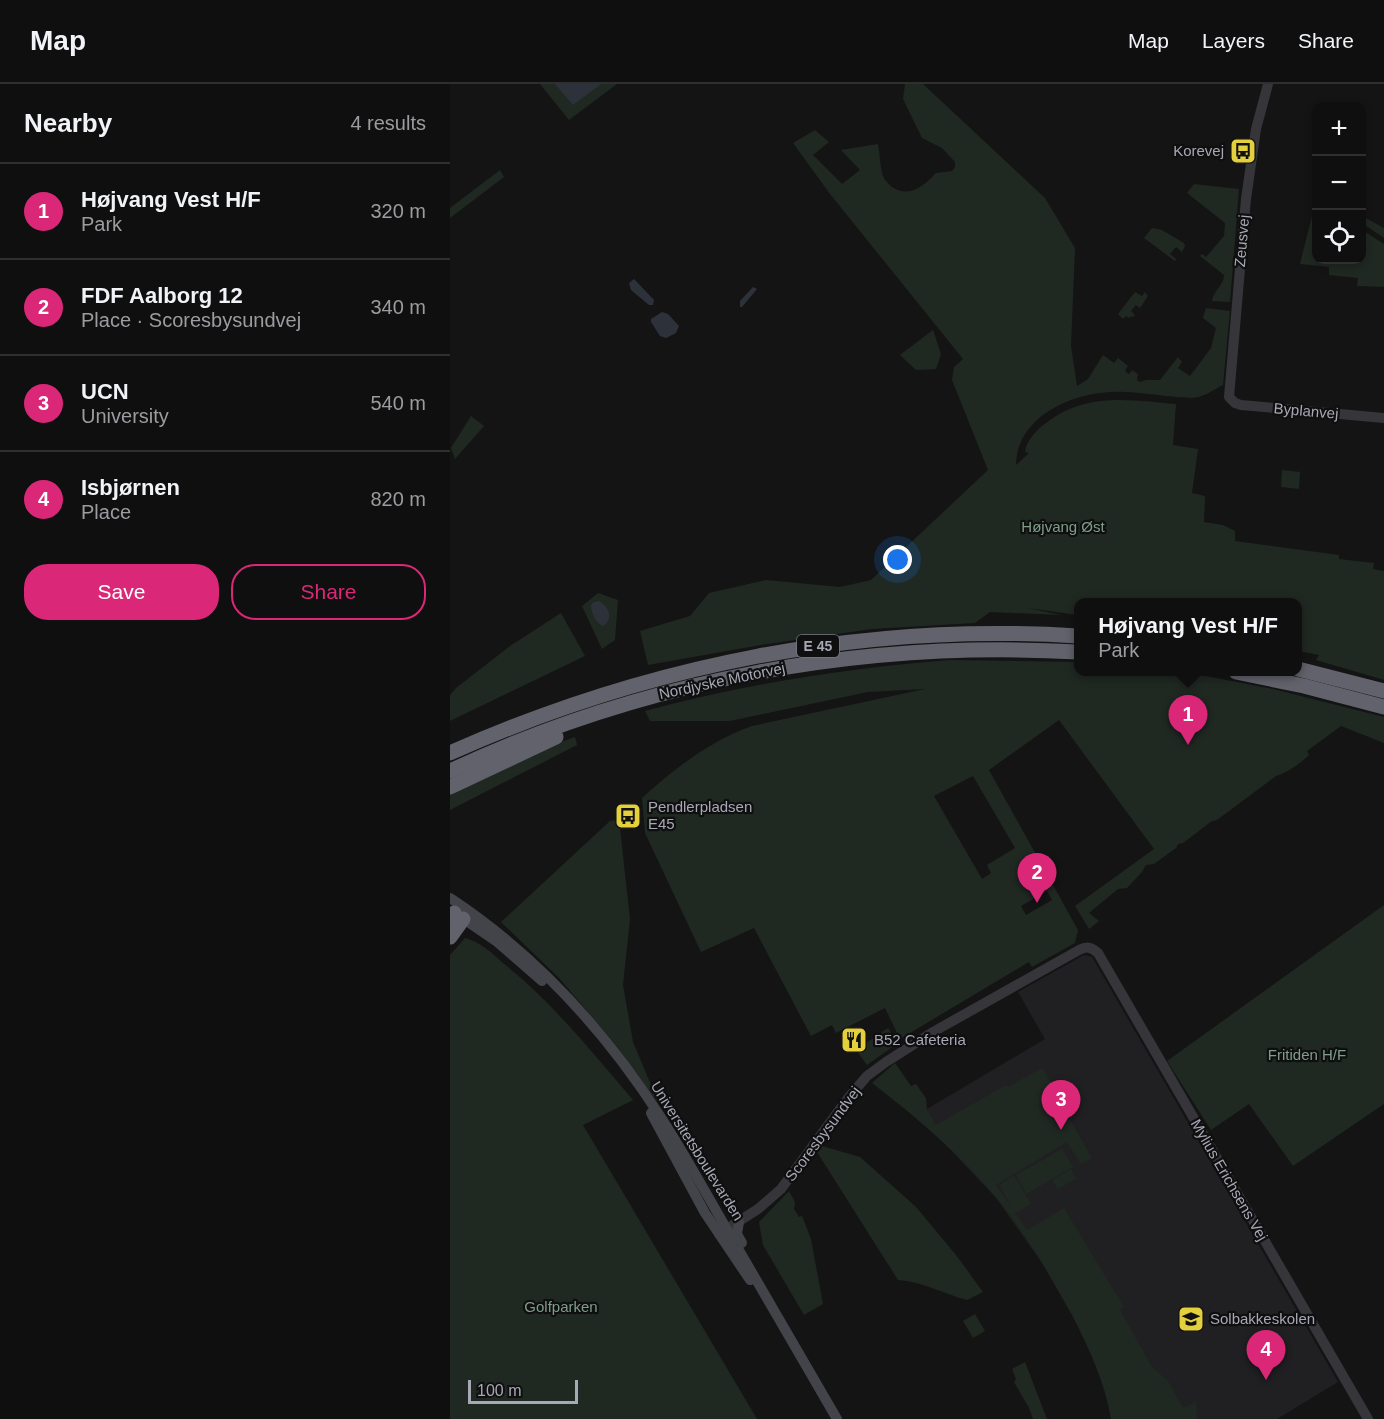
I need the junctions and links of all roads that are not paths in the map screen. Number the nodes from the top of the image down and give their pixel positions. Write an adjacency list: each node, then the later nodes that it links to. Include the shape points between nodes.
1 (1268, 84): 2 (street, Zeusvej, via 1256,129 1246,199 1228,391)
2 (1231, 399): 3 (street, Byplanvej, via 1240,405)
3 (1384, 418)
4 (1074, 636): 10 (highway, Nordjyske Motorvej / E 45, via 955,634 829,644 703,667)
5 (1074, 652): 6 (highway, Nordjyske Motorvej / E 45, via 957,650)
6 (852, 658): 14 (highway, Nordjyske Motorvej / E 45, via 758,672 642,699 564,724); 15 (highway, via 622,711 544,742)
7 (1302, 670): 9 (highway)
8 (1255, 676): 11 (highway)
9 (1384, 691)
10 (564, 707): 12 (highway); 13 (highway, Nordjyske Motorvej / E 45)
11 (1384, 707)
12 (450, 741)
13 (450, 753)
14 (450, 771)
15 (450, 787)
16 (450, 898): 21 (main road, Universitetsboulevarden, via 520,951 601,1036 660,1116)
17 (454, 915): 18 (highway); 21 (main road, Universitetsboulevarden, via 496,941 534,974 597,1040 646,1103 669,1150)
18 (450, 937)
19 (1086, 947): 20 (street, Scoresbysundvej, via 933,1032 867,1076 781,1189); 24 (street, Mylius Erichsens Vej, via 1098,953)
20 (739, 1222): 21 (street, Scoresbysundvej); 22 (main road, via 738,1234)
21 (723, 1232): 22 (main road, Universitetsboulevarden, via 742,1269)
22 (773, 1309): 23 (main road, Universitetsboulevarden)
23 (837, 1419)
24 (1368, 1419)

